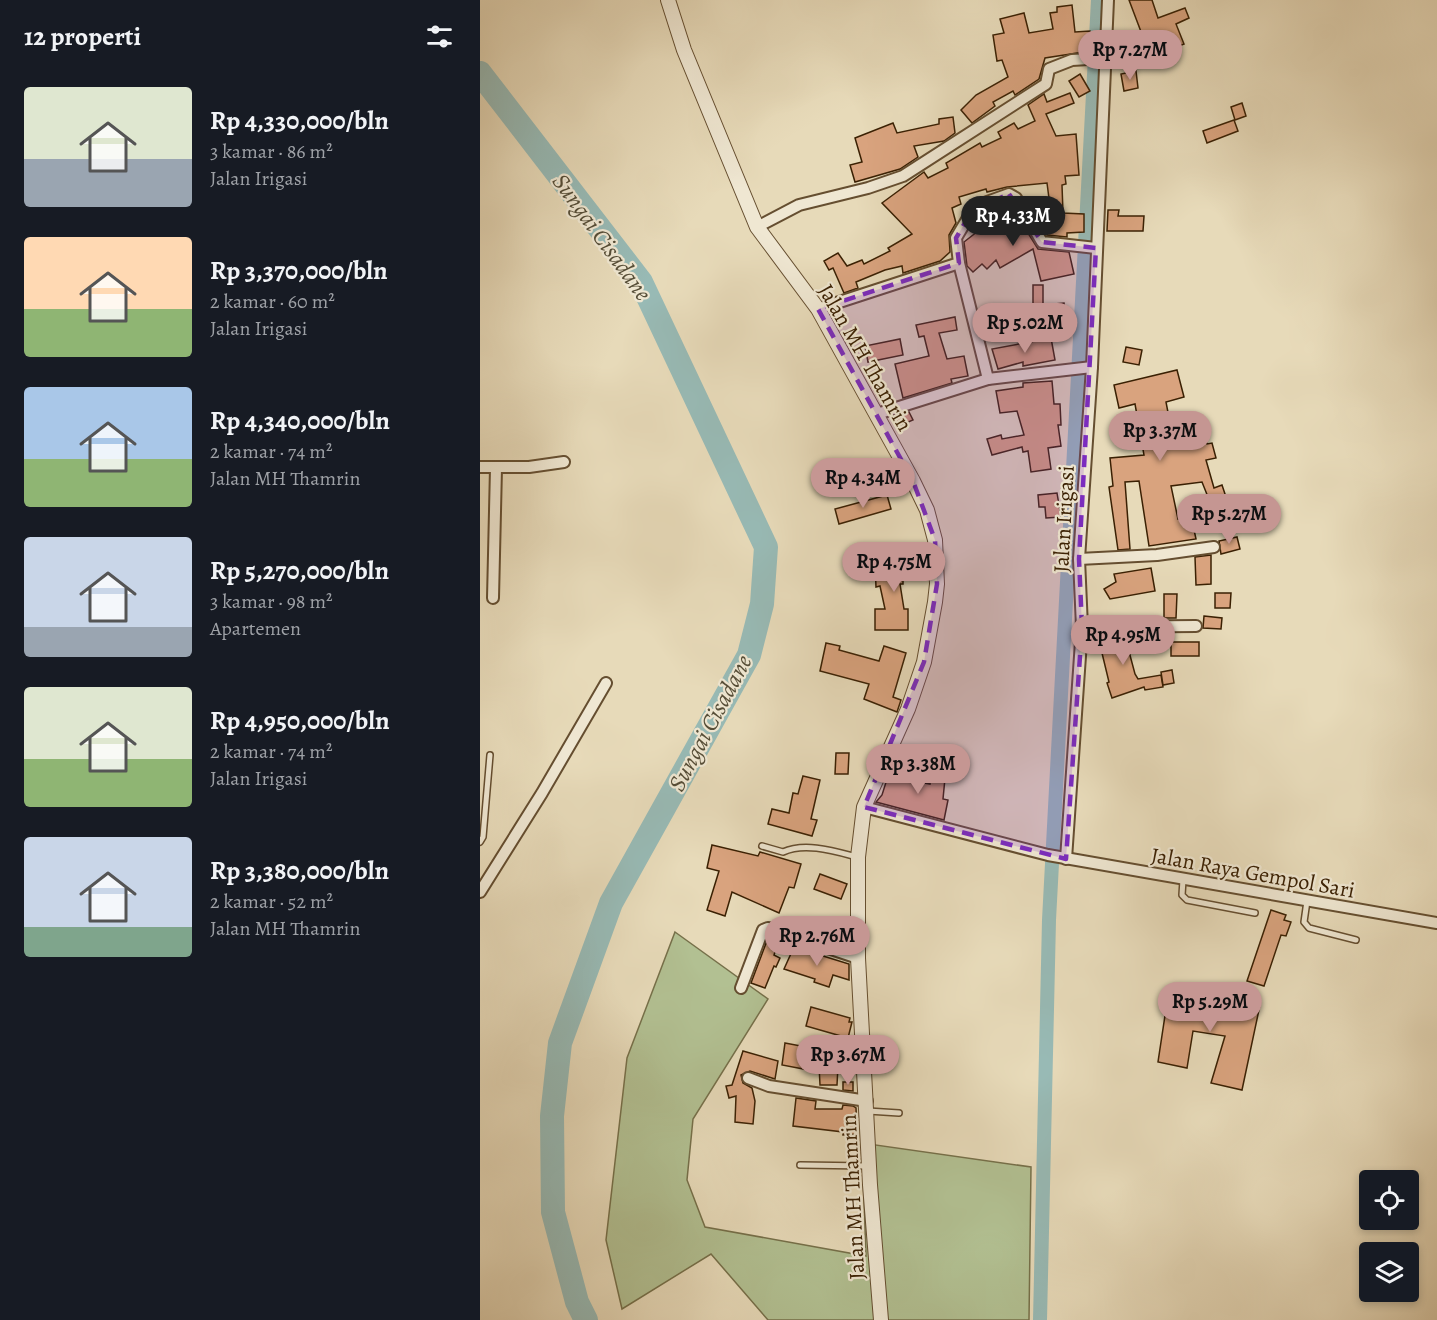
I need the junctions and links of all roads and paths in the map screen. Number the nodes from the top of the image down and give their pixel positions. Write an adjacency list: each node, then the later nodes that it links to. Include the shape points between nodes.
1 (668, 0): 4 (street, Jalan MH Thamrin, via 684,50)
2 (1108, 0): 3 (street, Jalan Irigasi)
3 (1102, 58): 4 (street, via 1072,60 1049,69 1046,84 903,177 800,206); 5 (street, Jalan Irigasi)
4 (757, 227): 7 (street, Jalan MH Thamrin)
5 (1089, 248): 6 (street, via 1041,242 1016,198 1009,194 972,211 956,238); 8 (street, Jalan Irigasi)
6 (959, 263): 7 (street); 9 (street)
7 (818, 309): 10 (street, Jalan MH Thamrin)
8 (1090, 367): 9 (street); 15 (street, Jalan Irigasi)
9 (988, 379): 10 (street)
10 (877, 414): 21 (street, Jalan MH Thamrin, via 927,510 935,540 937,584 924,662 908,709)
11 (564, 462): 13 (street)
12 (480, 467): 13 (street)
13 (496, 468): 16 (street)
14 (1214, 547): 15 (street)
15 (1078, 559): 18 (street, Jalan Irigasi)
16 (493, 598)
17 (1196, 626): 18 (street)
18 (1083, 627): 25 (street, Jalan Irigasi)
19 (606, 683): 27 (street)
20 (490, 755): 22 (lane)
21 (864, 807): 24 (street, Jalan MH Thamrin); 25 (street, Jalan Raya Gempol Sari)
22 (480, 842)
23 (762, 846): 24 (lane, via 783,852 820,849)
24 (858, 857): 32 (street, Jalan MH Thamrin)
25 (1064, 859): 26 (street, Jalan Raya Gempol Sari)
26 (1183, 880): 28 (street, Jalan Raya Gempol Sari); 29 (lane, via 1182,895 1187,900)
27 (480, 892)
28 (1307, 901): 30 (street, Jalan Raya Gempol Sari); 31 (lane, via 1304,922 1310,928)
29 (1255, 913)
30 (1437, 923)
31 (1356, 940)
32 (858, 958): 33 (street, via 768,928); 35 (street, Jalan MH Thamrin)
33 (741, 988)
34 (748, 1078): 35 (street, via 769,1086)
35 (868, 1106): 36 (lane); 38 (street, Jalan MH Thamrin)
36 (899, 1113)
37 (800, 1165): 38 (lane)
38 (869, 1166): 39 (street, Jalan MH Thamrin)
39 (881, 1320)

